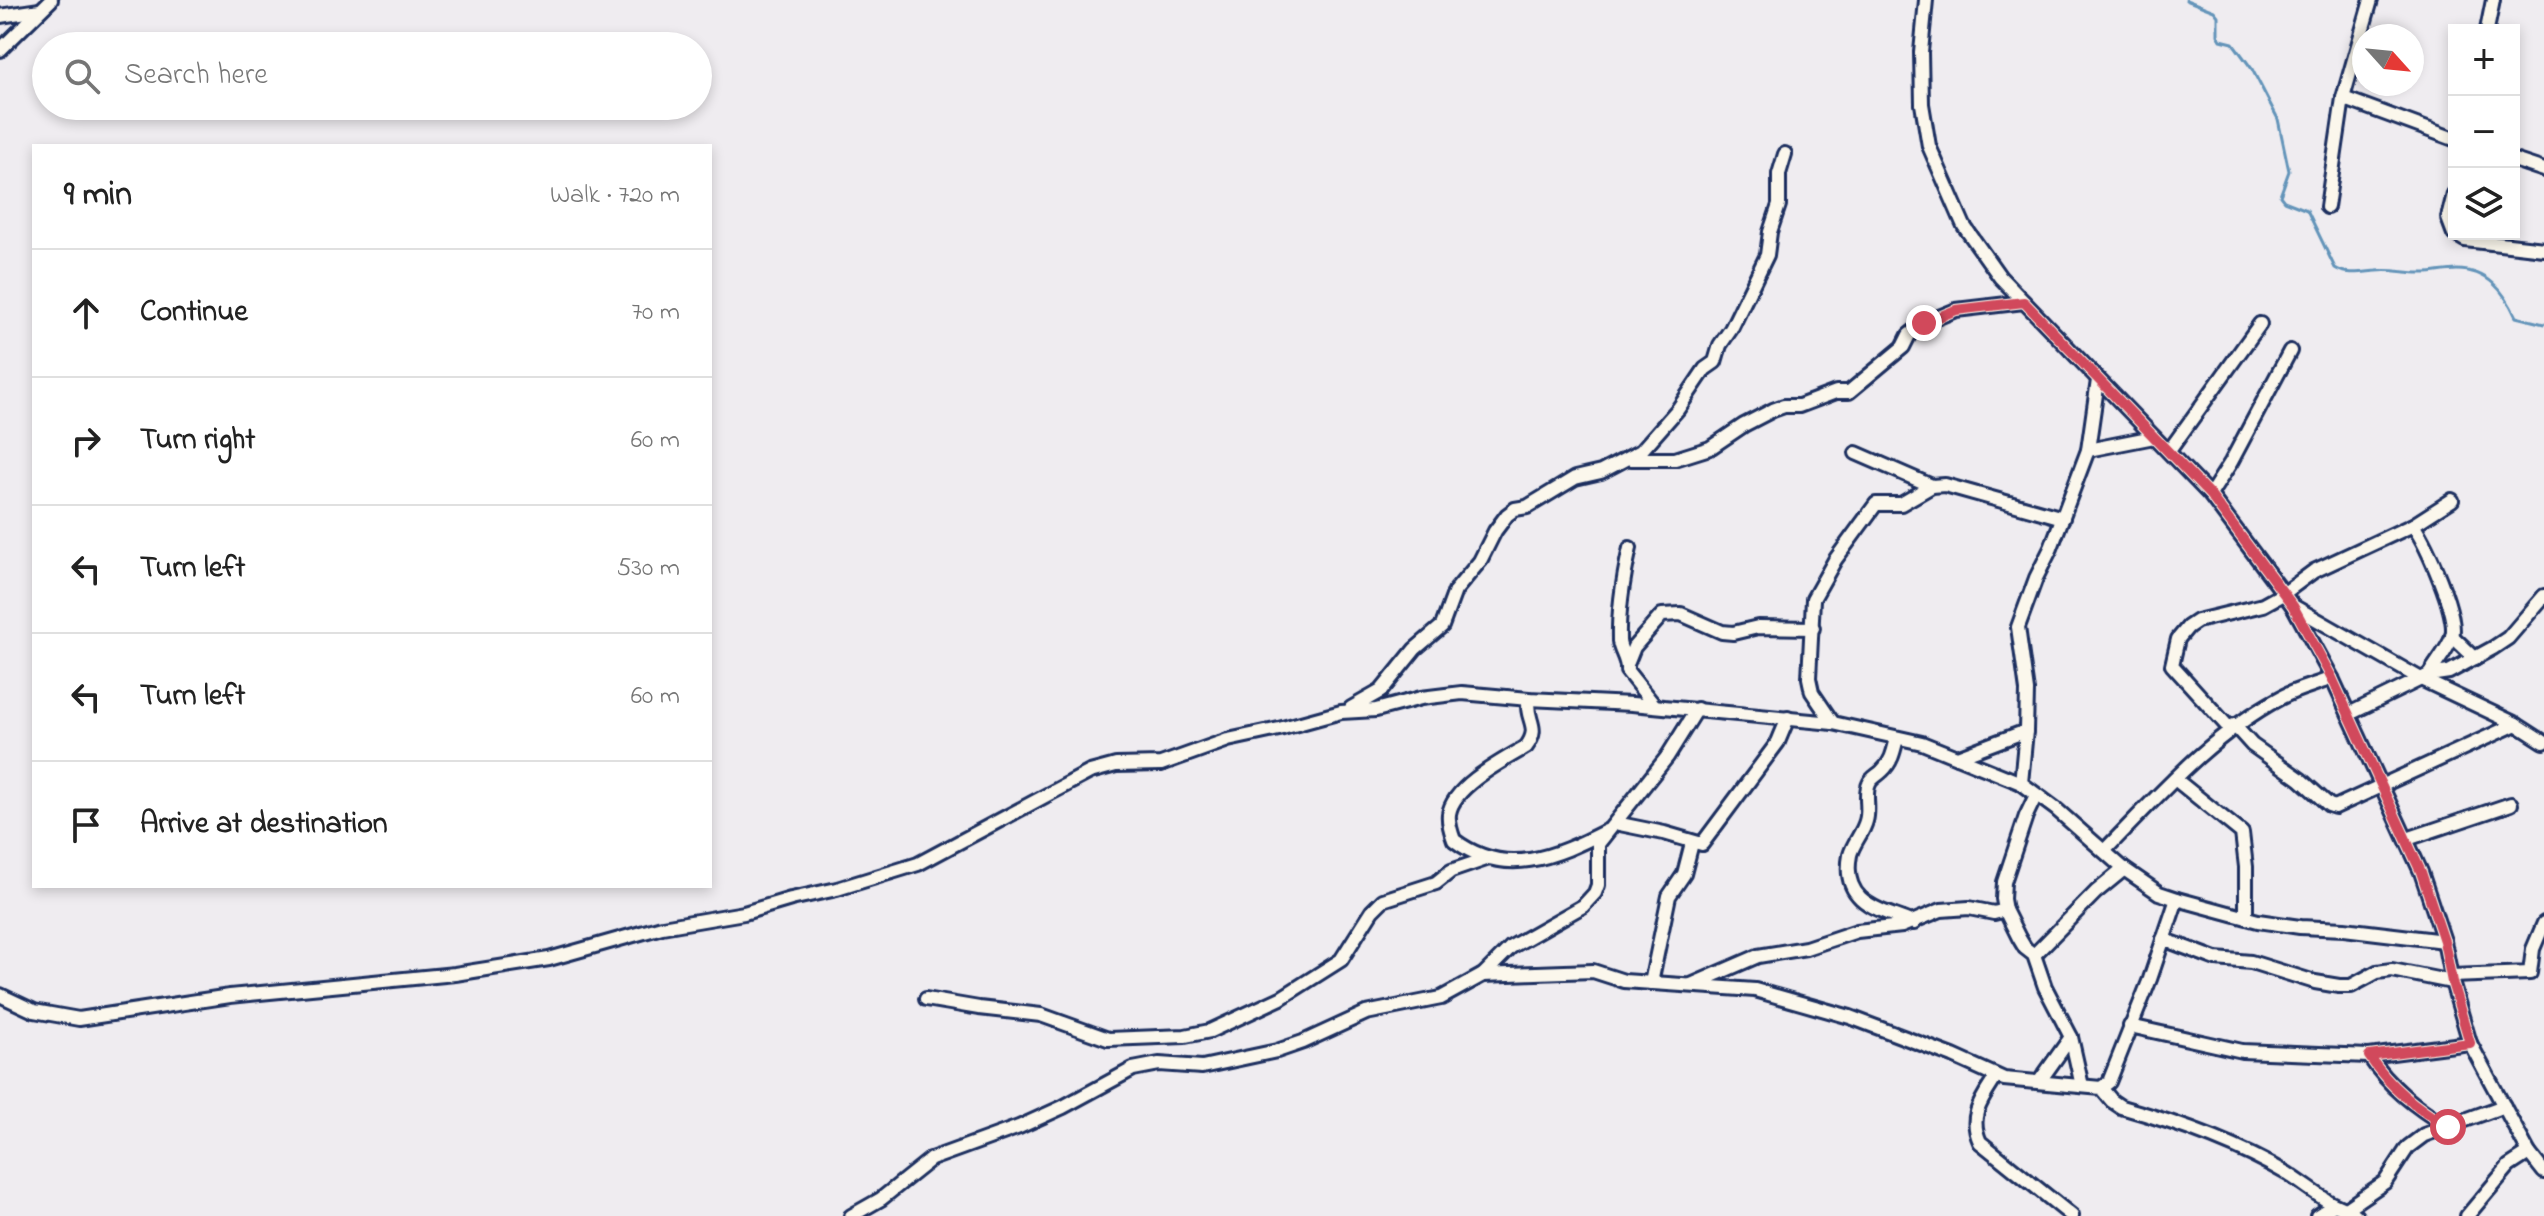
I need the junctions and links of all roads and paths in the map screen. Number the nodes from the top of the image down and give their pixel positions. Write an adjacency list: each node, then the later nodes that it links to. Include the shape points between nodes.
1 (51, 0): 5 (street)
2 (1926, 0): 17 (street, via 1922,104 1929,146 1964,226)
3 (2371, 0): 9 (street)
4 (2493, 0): 7 (street)
5 (40, 10): 6 (street); 8 (street)
6 (0, 16)
7 (2488, 24)
8 (0, 50)
9 (2343, 98): 10 (street); 14 (street)
10 (2448, 137)
11 (1785, 154): 25 (street, via 1767,255 1715,362 1658,434)
12 (2520, 162): 13 (street)
13 (2544, 170)
14 (2327, 207)
15 (2465, 240): 16 (street)
16 (2544, 249)
17 (2024, 302): 20 (street); 25 (street, via 1956,310 1924,323 1849,392 1773,410 1710,448 1675,459)
18 (2260, 324): 23 (street)
19 (2290, 351): 27 (street)
20 (2098, 380): 21 (street); 22 (street)
21 (2154, 437): 22 (street); 23 (street)
22 (2088, 450): 29 (street)
23 (2169, 451): 27 (street)
24 (1856, 453): 26 (street)
25 (1624, 461): 44 (street, via 1575,478 1507,515 1455,591 1442,626 1381,691)
26 (1932, 486): 29 (street, via 1945,485); 35 (street, via 1901,504 1876,504 1813,599)
27 (2210, 495): 32 (street)
28 (2452, 500): 30 (street)
29 (2063, 518): 50 (street, via 2018,627 2027,691)
30 (2413, 525): 32 (street, via 2314,571); 36 (street, via 2440,580)
31 (1630, 548): 38 (street, via 1618,611 1620,647)
32 (2283, 594): 34 (street); 49 (street, via 2263,605 2197,621 2178,639 2172,665)
33 (2544, 596): 37 (street, via 2508,638)
34 (2293, 606): 39 (street); 40 (street)
35 (1813, 628): 38 (street, via 1758,627 1733,633 1681,614 1662,615); 47 (street, via 1809,678)
36 (2452, 636): 37 (street); 39 (street)
37 (2475, 658): 39 (street)
38 (1628, 662): 42 (street, via 1627,671)
39 (2425, 677): 45 (street); 48 (street)
40 (2332, 678): 45 (street); 49 (street, via 2282,696)
41 (1529, 699): 42 (street); 44 (street, via 1462,693); 63 (street, via 1532,739 1474,780 1449,813 1454,840)
42 (1654, 705): 43 (street)
43 (1697, 709): 46 (street); 59 (street)
44 (1341, 712): 79 (street, via 1228,740 1161,764 1116,765 1090,772 918,864 744,913 662,927 549,959 79,1019 34,1011)
45 (2349, 714): 56 (street)
46 (1788, 718): 47 (street); 61 (street, via 1778,742 1707,840)
47 (1833, 723): 51 (street)
48 (2516, 724): 52 (street); 56 (street)
49 (2232, 727): 54 (street); 56 (street, via 2329,805 2339,806)
50 (2026, 731): 53 (street); 55 (street)
51 (1897, 738): 53 (street); 68 (street, via 1890,763 1866,792 1866,822 1850,853 1849,878 1868,906)
52 (2544, 742)
53 (1957, 757): 55 (street)
54 (2175, 779): 62 (street); 67 (street, via 2242,833)
55 (2021, 783): 57 (street)
56 (2381, 786): 60 (street)
57 (2036, 795): 62 (street); 66 (street, via 2004,882)
58 (2511, 804): 60 (street)
59 (1612, 826): 61 (street); 63 (street, via 1571,849 1539,859); 75 (street, via 1598,844 1595,893 1583,906 1511,947)
60 (2407, 839): 71 (street)
61 (1692, 843): 77 (street, via 1684,874 1669,896)
62 (2104, 851): 64 (street)
63 (1489, 858): 80 (street, via 1383,900 1341,960 1281,998 1210,1031 1108,1039 1041,1015)
64 (2124, 869): 65 (street); 72 (street)
65 (2177, 899): 67 (street); 70 (street)
66 (2005, 910): 68 (street, via 1941,910); 72 (street)
67 (2246, 917): 71 (street)
68 (1914, 923): 78 (street, via 1758,956)
69 (2544, 923): 74 (street)
70 (2163, 939): 76 (street, via 2216,959 2251,962 2339,986 2392,970); 81 (street)
71 (2444, 941): 76 (street)
72 (2034, 955): 82 (street)
73 (2544, 972): 74 (street)
74 (2530, 973): 76 (street)
75 (1483, 975): 77 (street, via 1593,971); 94 (street, via 1441,998 1366,1013 1277,1051 1202,1067 1159,1064 1133,1069 1019,1127 931,1159)
76 (2451, 979): 83 (street)
77 (1651, 983): 78 (street)
78 (1688, 986): 85 (street, via 1755,990 1817,1006)
79 (0, 995)
80 (926, 999)
81 (2130, 1026): 84 (street, via 2242,1051); 88 (street, via 2109,1082)
82 (2071, 1037): 86 (street); 87 (street)
83 (2470, 1043): 84 (street); 89 (street)
84 (2369, 1056): 90 (street, via 2414,1106)
85 (1996, 1077): 86 (street); 95 (street, via 1978,1103 1980,1142)
86 (2039, 1082): 87 (street)
87 (2082, 1086): 88 (street)
88 (2101, 1088): 93 (street, via 2121,1107 2237,1150)
89 (2504, 1106): 90 (street); 91 (street)
90 (2448, 1127): 93 (street, via 2408,1147 2385,1182)
91 (2529, 1153): 92 (street); 97 (street, via 2509,1166)
92 (2544, 1172)
93 (2345, 1210): 96 (street)
94 (851, 1216)
95 (2072, 1216)
96 (2317, 1216)
97 (2467, 1216)

